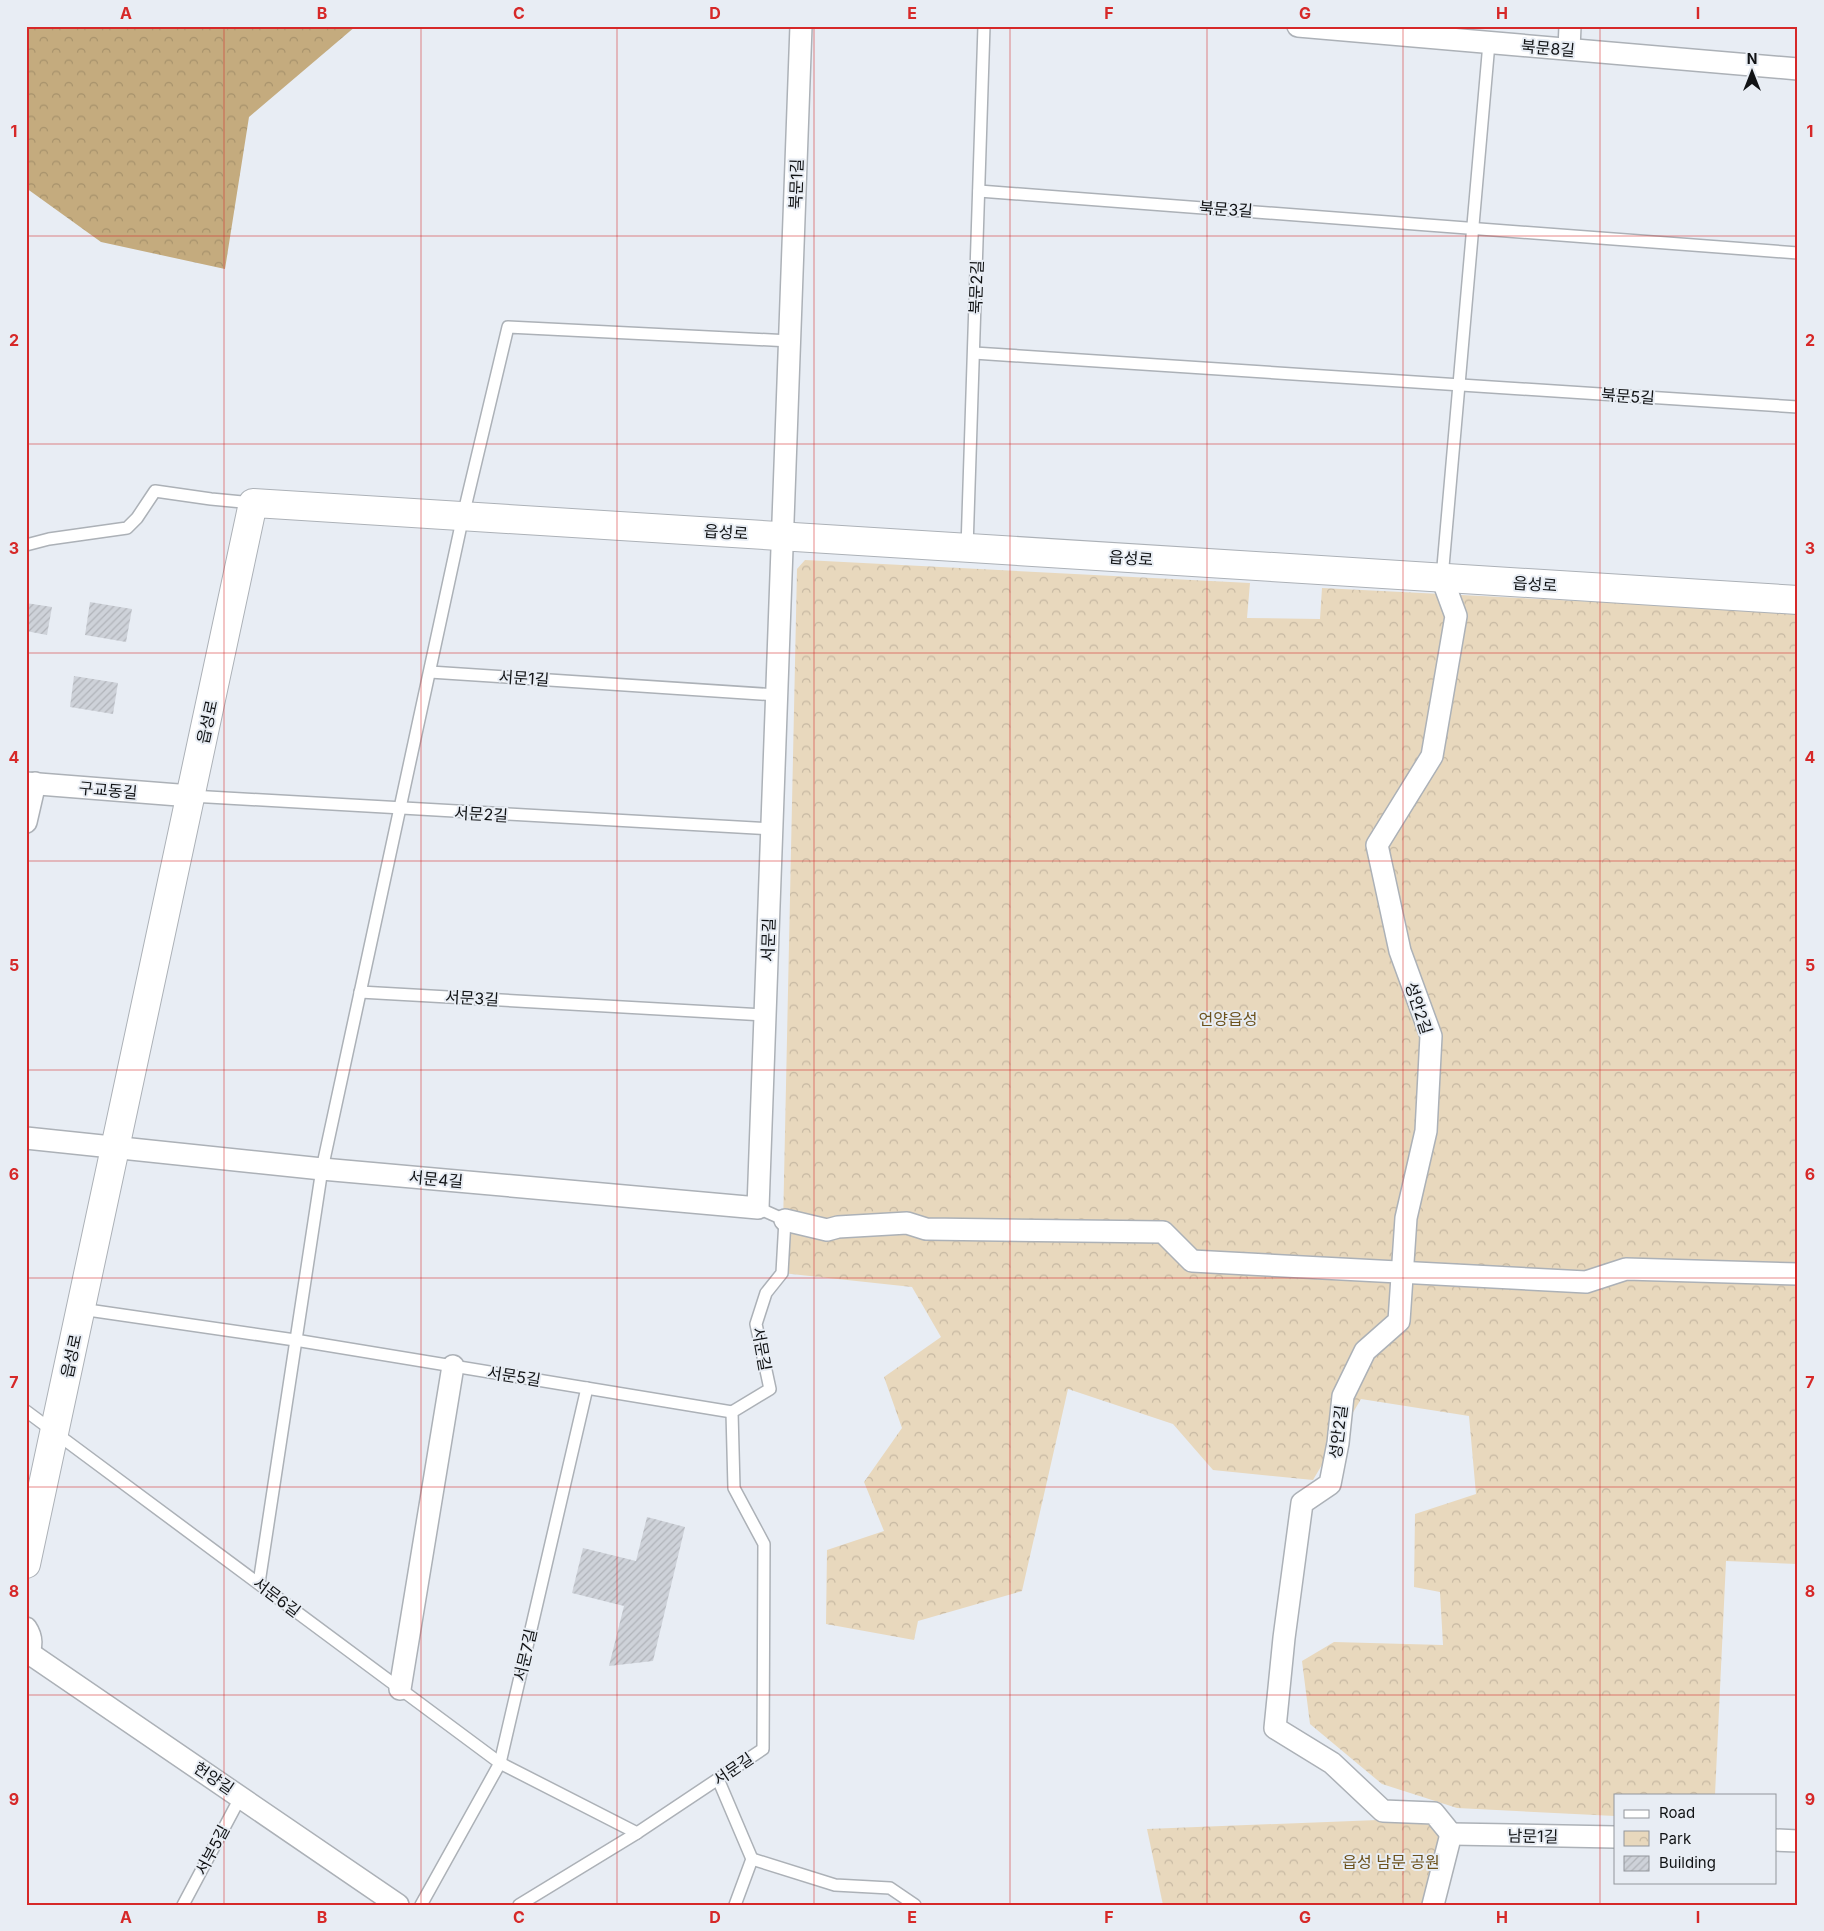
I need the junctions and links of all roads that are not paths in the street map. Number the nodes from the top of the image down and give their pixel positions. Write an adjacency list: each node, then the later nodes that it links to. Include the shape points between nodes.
1 (801, 26): 11 (street, 북문1길)
2 (984, 26): 8 (lane, 북문2길)
3 (1298, 26): 5 (street, 북문8길)
4 (1570, 26): 6 (street)
5 (1489, 43): 6 (street, 북문8길); 9 (lane)
6 (1569, 49): 7 (street, 북문8길)
7 (1798, 69)
8 (979, 191): 9 (lane, 북문3길); 12 (lane, 북문2길)
9 (1472, 228): 10 (lane); 13 (lane)
10 (1798, 252)
11 (790, 341): 16 (lane, via 508,327); 17 (street, 북문1길)
12 (974, 353): 13 (lane); 19 (lane, 북문2길)
13 (1459, 385): 14 (lane, 북문5길); 20 (lane)
14 (1798, 407)
15 (254, 502): 16 (street, 읍성로); 18 (lane, via 156,491 127,528 48,539); 25 (street, 읍성로)
16 (463, 516): 17 (street, 읍성로); 22 (lane)
17 (783, 536): 19 (street, 읍성로); 23 (street, 서문길)
18 (26, 546)
19 (967, 548): 20 (street, 읍성로)
20 (1442, 578): 21 (street, 읍성로); 36 (street, 성안2길, via 1456,616 1432,756 1378,845 1400,951 1430,1036 1426,1131 1406,1218)
21 (1798, 600)
22 (430, 672): 23 (lane, 서문1길); 26 (lane)
23 (777, 695): 28 (street, 서문길)
24 (30, 783): 25 (street, 구교동길); 27 (street)
25 (191, 796): 26 (lane, 서문2길); 32 (street, 읍성로)
26 (400, 809): 28 (lane, 서문2길); 29 (lane)
27 (26, 822)
28 (772, 829): 30 (street, 서문길)
29 (360, 992): 30 (lane, 서문3길); 33 (lane)
30 (765, 1015): 34 (street, 서문길)
31 (26, 1138): 32 (street)
32 (115, 1148): 33 (street, 서문4길); 38 (street, 읍성로)
33 (322, 1169): 34 (street, 서문4길); 39 (lane)
34 (758, 1208): 35 (lane)
35 (785, 1220): 36 (street, via 828,1230 906,1223 926,1229 1162,1232 1192,1261); 43 (lane, 서문길, via 782,1273 766,1293 756,1324 770,1388)
36 (1403, 1272): 37 (street, via 1586,1282 1626,1269); 54 (street, 성안2길, via 1399,1321 1365,1351 1343,1396 1330,1484 1302,1503 1275,1728 1332,1763 1382,1811 1434,1813)
37 (1798, 1274)
38 (81, 1309): 39 (lane, 서문5길); 44 (street, 읍성로)
39 (295, 1340): 40 (lane, 서문5길); 46 (lane)
40 (452, 1366): 41 (lane, 서문5길); 49 (street)
41 (587, 1388): 43 (lane, 서문5길); 50 (lane, 서문7길)
42 (26, 1411): 44 (lane, 서문6길)
43 (732, 1412): 51 (lane, 서문길, via 734,1488 764,1544 763,1749)
44 (54, 1432): 45 (street, 읍성로); 46 (lane, 서문6길)
45 (26, 1564)
46 (258, 1583): 49 (lane, 서문6길)
47 (26, 1628): 48 (street, via 31,1639)
48 (28, 1654): 52 (street, 헌양길)
49 (400, 1689): 50 (lane, 서문6길)
50 (500, 1763): 53 (lane, 서문6길); 61 (lane, 서문7길)
51 (718, 1779): 53 (lane, 서문길); 58 (lane)
52 (241, 1796): 59 (lane, 서부5길); 60 (street, 헌양길)
53 (637, 1834): 62 (lane, 서문길)
54 (1451, 1834): 55 (street, 남문1길); 65 (street)
55 (1614, 1838)
56 (1776, 1840): 57 (street)
57 (1798, 1841)
58 (752, 1859): 63 (lane); 64 (lane, via 835,1885 890,1888)
59 (183, 1905)
60 (398, 1905)
61 (421, 1905)
62 (519, 1905)
63 (735, 1905)
64 (915, 1905)
65 (1433, 1905)

